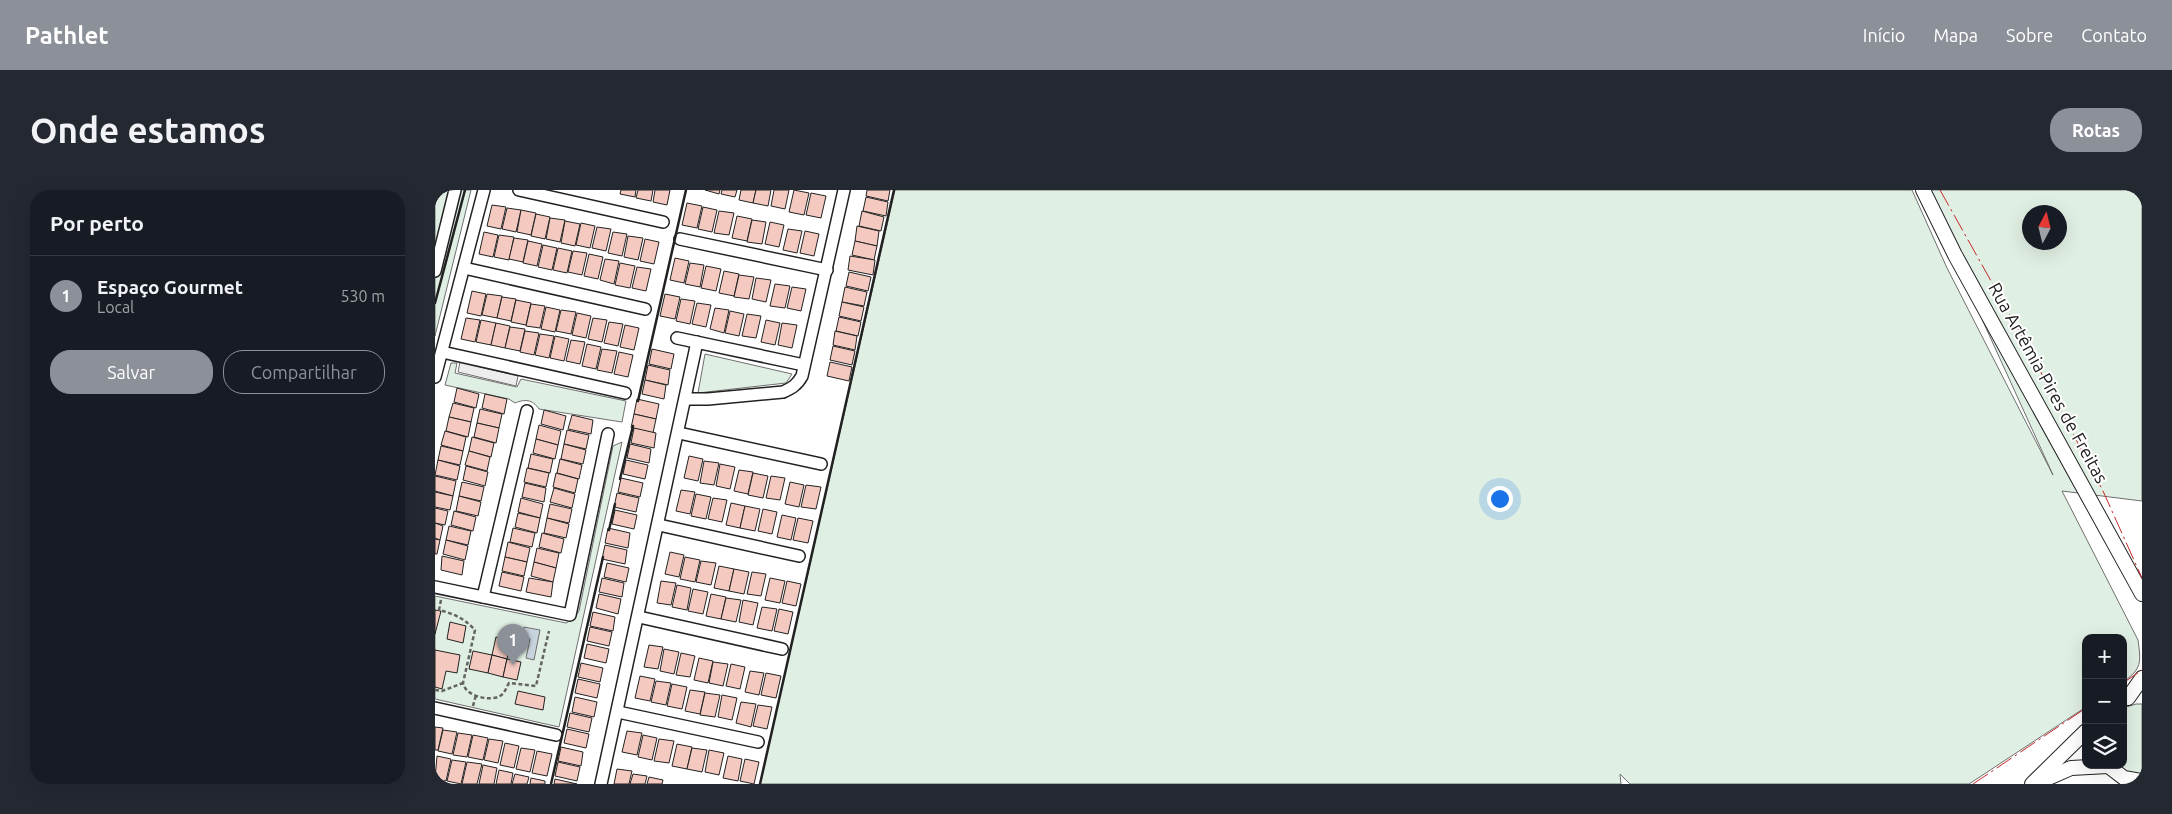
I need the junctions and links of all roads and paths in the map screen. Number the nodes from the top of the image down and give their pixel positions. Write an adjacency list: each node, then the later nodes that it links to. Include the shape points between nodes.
1 (455, 190): 10 (street)
2 (484, 190): 8 (street)
3 (519, 190): 6 (street)
4 (844, 190): 9 (street)
5 (1923, 190): 26 (street, Rua Artêmia Pires de Freitas, via 1951,247)
6 (663, 222)
7 (680, 239): 9 (street)
8 (464, 268): 11 (street); 14 (street)
9 (827, 270): 15 (street)
10 (435, 271)
11 (645, 309)
12 (677, 338): 13 (street)
13 (697, 342): 15 (street); 18 (street)
14 (442, 352): 16 (street); 17 (street)
15 (804, 365): 18 (street, via 798,383 783,392)
16 (435, 378)
17 (625, 393)
18 (686, 400): 20 (street)
19 (527, 411): 27 (street)
20 (679, 433): 22 (street); 23 (street)
21 (608, 434): 27 (street, via 571,615)
22 (821, 464)
23 (659, 525): 24 (street); 29 (street)
24 (799, 556)
25 (435, 587): 27 (street)
26 (2142, 594)
27 (483, 597)
28 (439, 610): 33 (path, via 456,614 475,630)
29 (639, 617): 31 (street); 39 (street)
30 (549, 631): 33 (path, via 536,686 509,683 503,695 491,699 470,694)
31 (782, 649)
32 (2142, 678): 36 (street)
33 (463, 683): 34 (path, via 442,691)
34 (435, 690)
35 (2142, 696): 37 (street)
36 (2127, 697)
37 (2127, 700)
38 (435, 708): 40 (street)
39 (617, 712): 42 (street); 47 (street)
40 (555, 735)
41 (2082, 735): 48 (street)
42 (758, 742)
43 (2082, 767): 49 (street, via 2071,768)
44 (2112, 769): 45 (street)
45 (2126, 781): 46 (street)
46 (2142, 781)
47 (601, 784)
48 (2032, 784)
49 (2036, 784)

